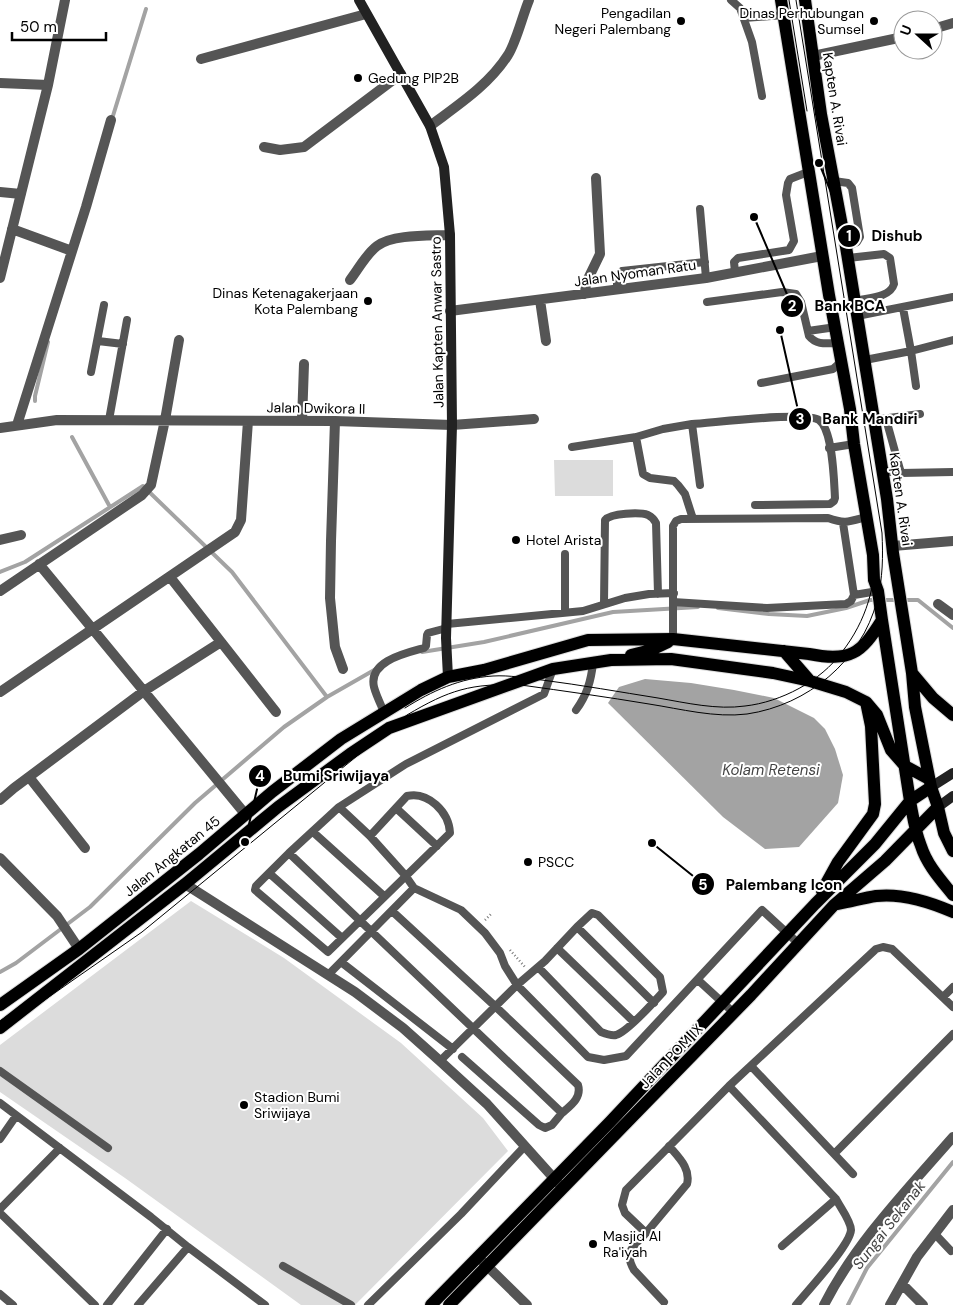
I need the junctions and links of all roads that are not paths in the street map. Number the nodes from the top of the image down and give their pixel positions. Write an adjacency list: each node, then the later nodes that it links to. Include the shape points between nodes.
1 (65, 0): 17 (street)
2 (359, 0): 9 (street, Jalan Kapten Anwar Sastro)
3 (528, 0): 20 (street, via 508,54 494,74)
4 (731, 0): 8 (lane)
5 (746, 0): 8 (lane)
6 (781, 0): 10 (main road)
7 (804, 0): 13 (main road, Kapten A. Rivai)
8 (740, 8): 11 (lane)
9 (366, 14): 14 (street); 15 (street, Jalan Kapten Anwar Sastro)
10 (784, 15): 11 (lane); 22 (main road)
11 (744, 18): 18 (lane)
12 (893, 39): 13 (street)
13 (813, 56): 30 (main road, Kapten A. Rivai)
14 (201, 59)
15 (401, 74): 20 (street, Jalan Kapten Anwar Sastro); 21 (street, via 304,147)
16 (0, 83): 17 (street)
17 (48, 85): 25 (street)
18 (762, 96)
19 (111, 120): 29 (street)
20 (430, 126): 28 (street, Jalan Kapten Anwar Sastro, via 444,167)
21 (264, 148)
22 (808, 172): 31 (main road); 33 (lane, via 790,179 786,188 794,241 789,250 738,258 734,262)
23 (596, 178): 38 (street, via 600,254 586,283)
24 (0, 192): 25 (street)
25 (21, 194): 27 (street)
26 (700, 209): 32 (lane)
27 (12, 229): 29 (street); 34 (street)
28 (450, 235): 36 (street, via 393,239 383,243 376,247); 45 (street, Jalan Kapten Anwar Sastro)
29 (72, 251): 71 (street)
30 (847, 252): 41 (main road, Kapten A. Rivai); 41 (lane, via 884,254 890,258 893,288 887,294)
31 (822, 256): 33 (street, Jalan Nyoman Ratu); 48 (main road)
32 (705, 262): 35 (lane); 37 (lane, via 622,271 617,276)
33 (735, 272): 35 (street, Jalan Nyoman Ratu)
34 (0, 278)
35 (706, 278): 37 (street, Jalan Nyoman Ratu)
36 (350, 280)
37 (617, 290): 38 (street, Jalan Nyoman Ratu)
38 (585, 294): 40 (street, Jalan Nyoman Ratu)
39 (953, 297): 44 (lane)
40 (540, 300): 45 (street, Jalan Nyoman Ratu); 53 (street)
41 (855, 301): 46 (main road, Kapten A. Rivai)
42 (707, 302): 49 (lane, via 782,292 796,294)
43 (104, 305): 52 (lane)
44 (903, 308): 46 (lane); 56 (lane)
45 (450, 310): 73 (street, Jalan Kapten Anwar Sastro)
46 (857, 316): 57 (main road, Kapten A. Rivai)
47 (127, 320): 55 (lane)
48 (836, 327): 49 (lane); 54 (main road)
49 (808, 331): 54 (lane, via 816,342)
50 (179, 340): 67 (street)
51 (953, 340): 56 (lane)
52 (98, 341): 55 (lane); 60 (lane)
53 (546, 341)
54 (839, 343): 58 (main road)
55 (123, 344): 66 (lane)
56 (910, 351): 57 (lane); 62 (lane)
57 (865, 360): 65 (main road, Kapten A. Rivai)
58 (842, 361): 61 (lane, via 833,368); 76 (main road)
59 (304, 364): 69 (street)
60 (91, 372)
61 (761, 383)
62 (916, 386)
63 (920, 414): 65 (lane)
64 (534, 419): 73 (street, Jalan Dwikora II)
65 (880, 419): 79 (main road, Kapten A. Rivai); 81 (lane)
66 (109, 420): 67 (street); 71 (street)
67 (165, 420): 68 (street, Jalan Dwikora II); 92 (street, via 151,485 142,495)
68 (248, 421): 69 (street, Jalan Dwikora II); 93 (street, via 241,520 235,532)
69 (302, 421): 70 (street, Jalan Dwikora II)
70 (335, 421): 73 (street, Jalan Dwikora II); 111 (street, via 330,598 335,647)
71 (17, 424): 74 (street)
72 (692, 424): 75 (lane); 78 (lane, via 809,417 818,420 827,432); 82 (lane)
73 (452, 425): 105 (street, Jalan Kapten Anwar Sastro)
74 (0, 428)
75 (636, 437): 77 (lane); 85 (lane, via 643,474 678,484)
76 (854, 444): 78 (lane); 84 (main road)
77 (572, 447)
78 (829, 448): 83 (lane, via 834,473 834,502)
79 (882, 471): 81 (lane); 90 (main road, Kapten A. Rivai)
80 (953, 472): 81 (lane)
81 (901, 473)
82 (700, 485)
83 (755, 505)
84 (866, 517): 86 (lane); 97 (main road)
85 (693, 519): 86 (lane, via 828,518); 98 (lane, via 681,519 673,526)
86 (843, 523): 96 (lane)
87 (21, 535): 88 (street)
88 (0, 540)
89 (953, 541): 90 (street)
90 (892, 546): 114 (main road, Kapten A. Rivai)
91 (565, 554): 101 (lane)
92 (39, 564): 94 (street); 104 (street)
93 (170, 577): 104 (street); 107 (street)
94 (0, 591)
95 (658, 594): 98 (lane); 99 (lane); 99 (lane, via 654,519 645,514 612,515 605,520)
96 (854, 594): 97 (lane); 98 (lane, via 846,604 767,608)
97 (878, 594): 103 (main road)
98 (673, 600): 106 (lane)
99 (604, 604): 101 (lane)
100 (938, 604): 102 (street)
101 (565, 612): 105 (lane)
102 (953, 615)
103 (882, 616): 108 (main road, Jalan Angkatan 45, via 870,640 850,655 830,658); 123 (main road)
104 (92, 628): 116 (street); 117 (street)
105 (447, 630): 113 (street, Jalan Kapten Anwar Sastro); 121 (lane, via 428,633 426,646 378,667 374,686)
106 (673, 640): 108 (main road, Jalan Angkatan 45); 109 (main road, via 651,650); 113 (main road, Jalan Angkatan 45, via 588,640 484,670)
107 (221, 642): 116 (street); 120 (street)
108 (784, 651): 115 (main road)
109 (611, 660): 110 (main road); 115 (main road, via 671,659)
110 (593, 663): 112 (main road); 119 (lane, via 585,698)
111 (343, 669)
112 (553, 669): 130 (lane, via 544,694 406,764); 144 (main road, via 389,728 304,786)
113 (448, 671): 121 (main road, Jalan Angkatan 45)
114 (912, 673): 122 (main road); 126 (main road, Kapten A. Rivai, via 915,707)
115 (810, 681): 118 (main road)
116 (144, 691): 125 (street); 133 (street)
117 (0, 692)
118 (866, 702): 123 (main road, via 877,715 891,750); 148 (main road, via 871,726 875,804 872,814 838,862)
119 (576, 710)
120 (276, 712)
121 (384, 712): 133 (main road, Jalan Angkatan 45, via 341,739)
122 (953, 715)
123 (905, 766): 126 (main road); 129 (main road)
124 (953, 774): 126 (street)
125 (28, 777): 128 (street); 138 (street)
126 (930, 783): 129 (main road); 131 (main road, Kapten A. Rivai)
127 (953, 796): 131 (street)
128 (0, 800)
129 (910, 801): 134 (main road); 148 (main road, via 875,844)
130 (340, 807): 135 (lane); 136 (lane)
131 (938, 807): 134 (main road, Jalan POM IX); 139 (main road, Kapten A. Rivai, via 944,833)
132 (396, 808): 136 (lane); 137 (lane); 137 (lane, via 407,796 415,794 424,796 446,815 450,833)
133 (246, 815): 159 (main road, Jalan Angkatan 45)
134 (916, 830): 146 (main road, via 930,866); 149 (main road, Jalan POM IX)
135 (313, 832): 140 (lane); 147 (lane)
136 (370, 836): 143 (lane)
137 (437, 846): 143 (lane)
138 (85, 848)
139 (953, 851)
140 (289, 853): 142 (lane); 152 (lane)
141 (0, 858): 159 (street, via 57,916)
142 (269, 873): 156 (lane); 156 (lane, via 256,886 256,892 328,952)
143 (405, 875): 145 (lane); 147 (lane)
144 (185, 884): 163 (street); 168 (main road)
145 (414, 888): 150 (lane); 165 (lane, via 461,910 500,953)
146 (953, 895)
147 (384, 896): 152 (lane)
148 (815, 904): 155 (main road, Jalan POM IX)
149 (834, 905): 151 (main road, via 877,896 900,896); 157 (main road, Jalan POM IX)
150 (392, 911): 154 (lane); 172 (lane)
151 (953, 912)
152 (360, 921): 154 (lane); 156 (lane)
153 (577, 927): 158 (lane); 170 (lane); 170 (lane, via 590,914 598,915 660,977 663,992)
154 (371, 931): 160 (lane); 177 (lane)
155 (787, 934): 157 (lane); 164 (lane, via 762,910); 169 (main road, Jalan POM IX)
156 (342, 938)
157 (799, 944): 174 (main road, Jalan POM IX)
158 (557, 948): 161 (lane); 175 (lane)
159 (79, 949): 162 (main road, Jalan Angkatan 45)
160 (341, 962): 163 (lane); 179 (lane)
161 (538, 967): 165 (lane); 175 (lane, via 601,1032 610,1036 618,1034)
162 (45, 974): 168 (main road); 171 (main road, Jalan Angkatan 45)
163 (328, 974): 181 (street, via 395,1022)
164 (698, 980): 165 (lane, via 626,1056 604,1060 588,1057); 169 (lane)
165 (517, 985): 172 (lane)
166 (953, 987): 167 (lane)
167 (943, 997): 173 (lane); 182 (lane, via 892,949 884,947 876,950)
168 (38, 999): 176 (main road)
169 (723, 1002): 174 (lane); 196 (main road, Jalan POM IX)
170 (654, 1003): 175 (lane)
171 (0, 1005)
172 (496, 1007): 177 (lane); 186 (lane, via 578,1086 580,1090 576,1100)
173 (953, 1007)
174 (734, 1013): 196 (main road, Jalan POM IX)
175 (634, 1022)
176 (0, 1028)
177 (474, 1029): 179 (lane); 186 (lane)
178 (953, 1034): 194 (lane)
179 (452, 1048): 181 (lane)
180 (462, 1057): 186 (lane, via 539,1125 546,1128 552,1125)
181 (440, 1060): 190 (street)
182 (751, 1066): 184 (lane); 194 (lane)
183 (0, 1071): 193 (lane)
184 (728, 1086): 191 (lane); 197 (lane)
185 (0, 1103): 187 (lane)
186 (562, 1113)
187 (16, 1116): 189 (lane); 192 (lane)
188 (953, 1137): 222 (street, via 869,1234)
189 (0, 1139)
190 (525, 1146): 196 (street); 217 (lane)
191 (669, 1146): 201 (lane, via 687,1169 687,1184); 201 (lane, via 626,1190 623,1198 625,1213)
192 (60, 1148): 199 (lane); 200 (lane)
193 (108, 1148)
194 (834, 1154): 195 (lane)
195 (853, 1174)
196 (559, 1184): 206 (main road, Jalan POM IX)
197 (836, 1199): 203 (lane); 221 (lane, via 850,1224 847,1241)
198 (953, 1210): 202 (street)
199 (0, 1211): 213 (lane)
200 (167, 1229): 204 (lane); 211 (lane)
201 (646, 1233): 210 (lane, via 630,1250 630,1263)
202 (935, 1234): 205 (lane); 208 (street)
203 (782, 1246)
204 (188, 1247): 214 (lane); 215 (lane)
205 (952, 1250)
206 (483, 1262): 218 (main road, Jalan POM IX); 219 (main road, Jalan POM IX); 220 (street)
207 (284, 1266): 216 (lane)
208 (902, 1284): 223 (street); 224 (street)
209 (0, 1294): 212 (lane)
210 (664, 1302)
211 (110, 1304)
212 (13, 1305)
213 (95, 1305)
214 (138, 1305)
215 (265, 1305)
216 (351, 1305)
217 (368, 1305)
218 (432, 1305)
219 (450, 1305)
220 (527, 1305)
221 (796, 1305)
222 (824, 1305)
223 (890, 1305)
224 (923, 1305)

